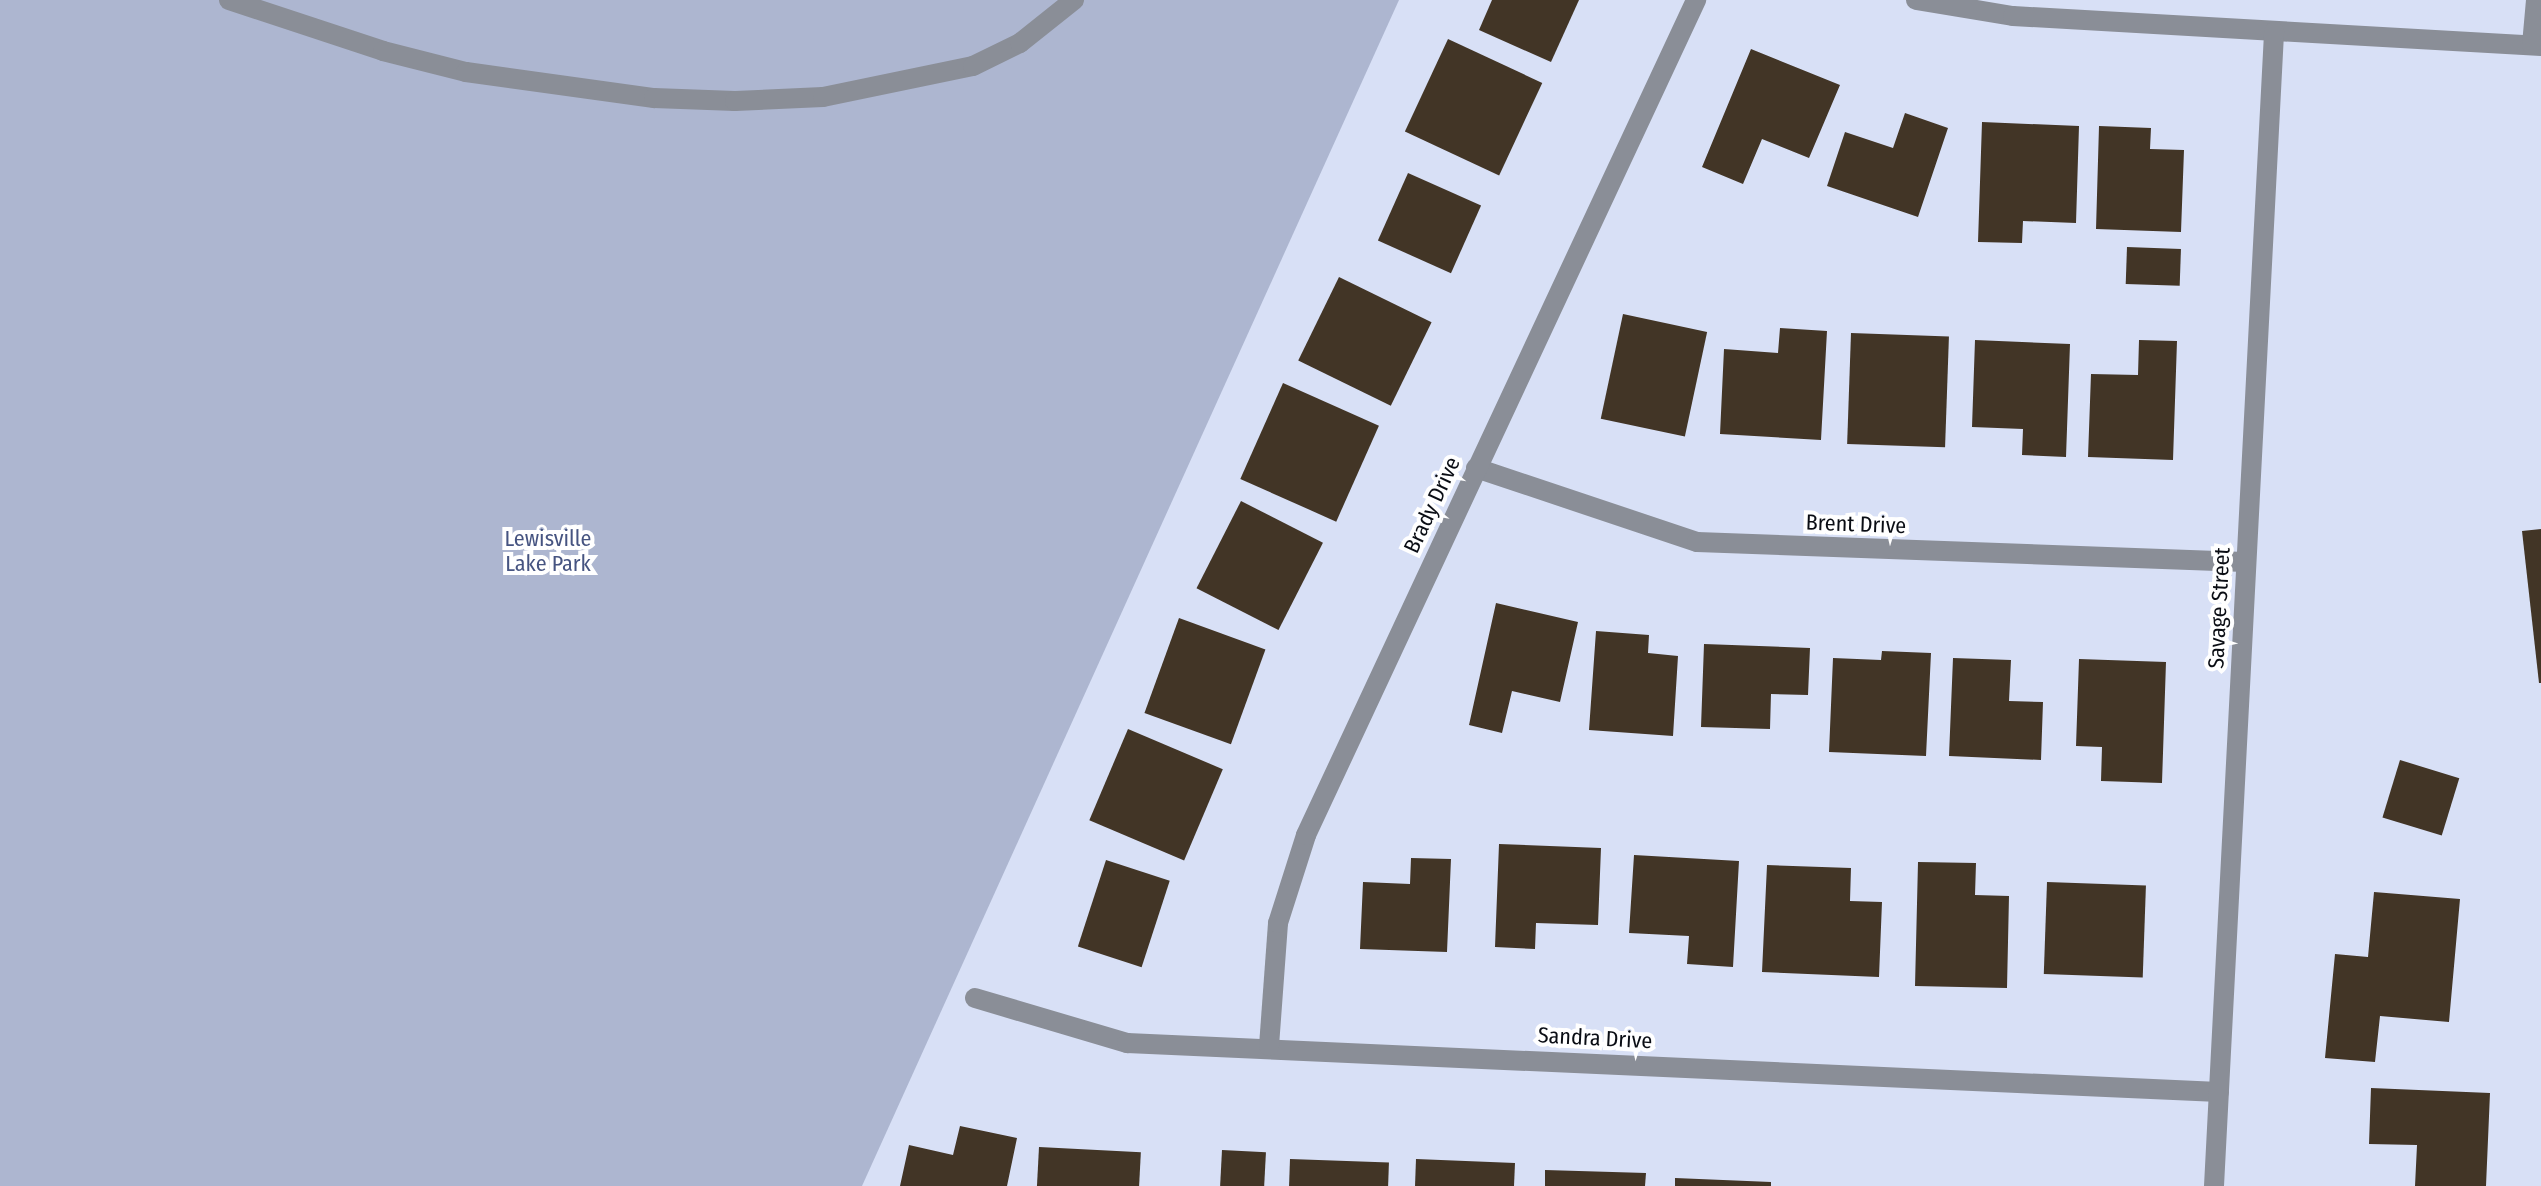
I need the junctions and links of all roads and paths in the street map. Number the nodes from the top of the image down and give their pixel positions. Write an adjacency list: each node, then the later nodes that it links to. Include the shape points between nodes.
1 (229, 0): 2 (street, via 383,51 466,72 654,98 735,101 823,97 973,66 1020,43)
2 (1074, 0)
3 (1696, 0): 8 (street, Brady Drive)
4 (1916, 0): 6 (street, via 2013,16)
5 (2536, 0): 7 (street)
6 (2274, 32): 7 (street); 9 (street, Savage Street)
7 (2537, 45)
8 (1476, 468): 9 (street, Brent Drive, via 1697,542); 11 (street, Brady Drive, via 1284,894)
9 (2245, 562): 12 (street, Savage Street)
10 (975, 998): 11 (street, Sandra Drive, via 1127,1043)
11 (1269, 1046): 12 (street, Sandra Drive)
12 (2219, 1092): 13 (street, Savage Street)
13 (2214, 1186)

